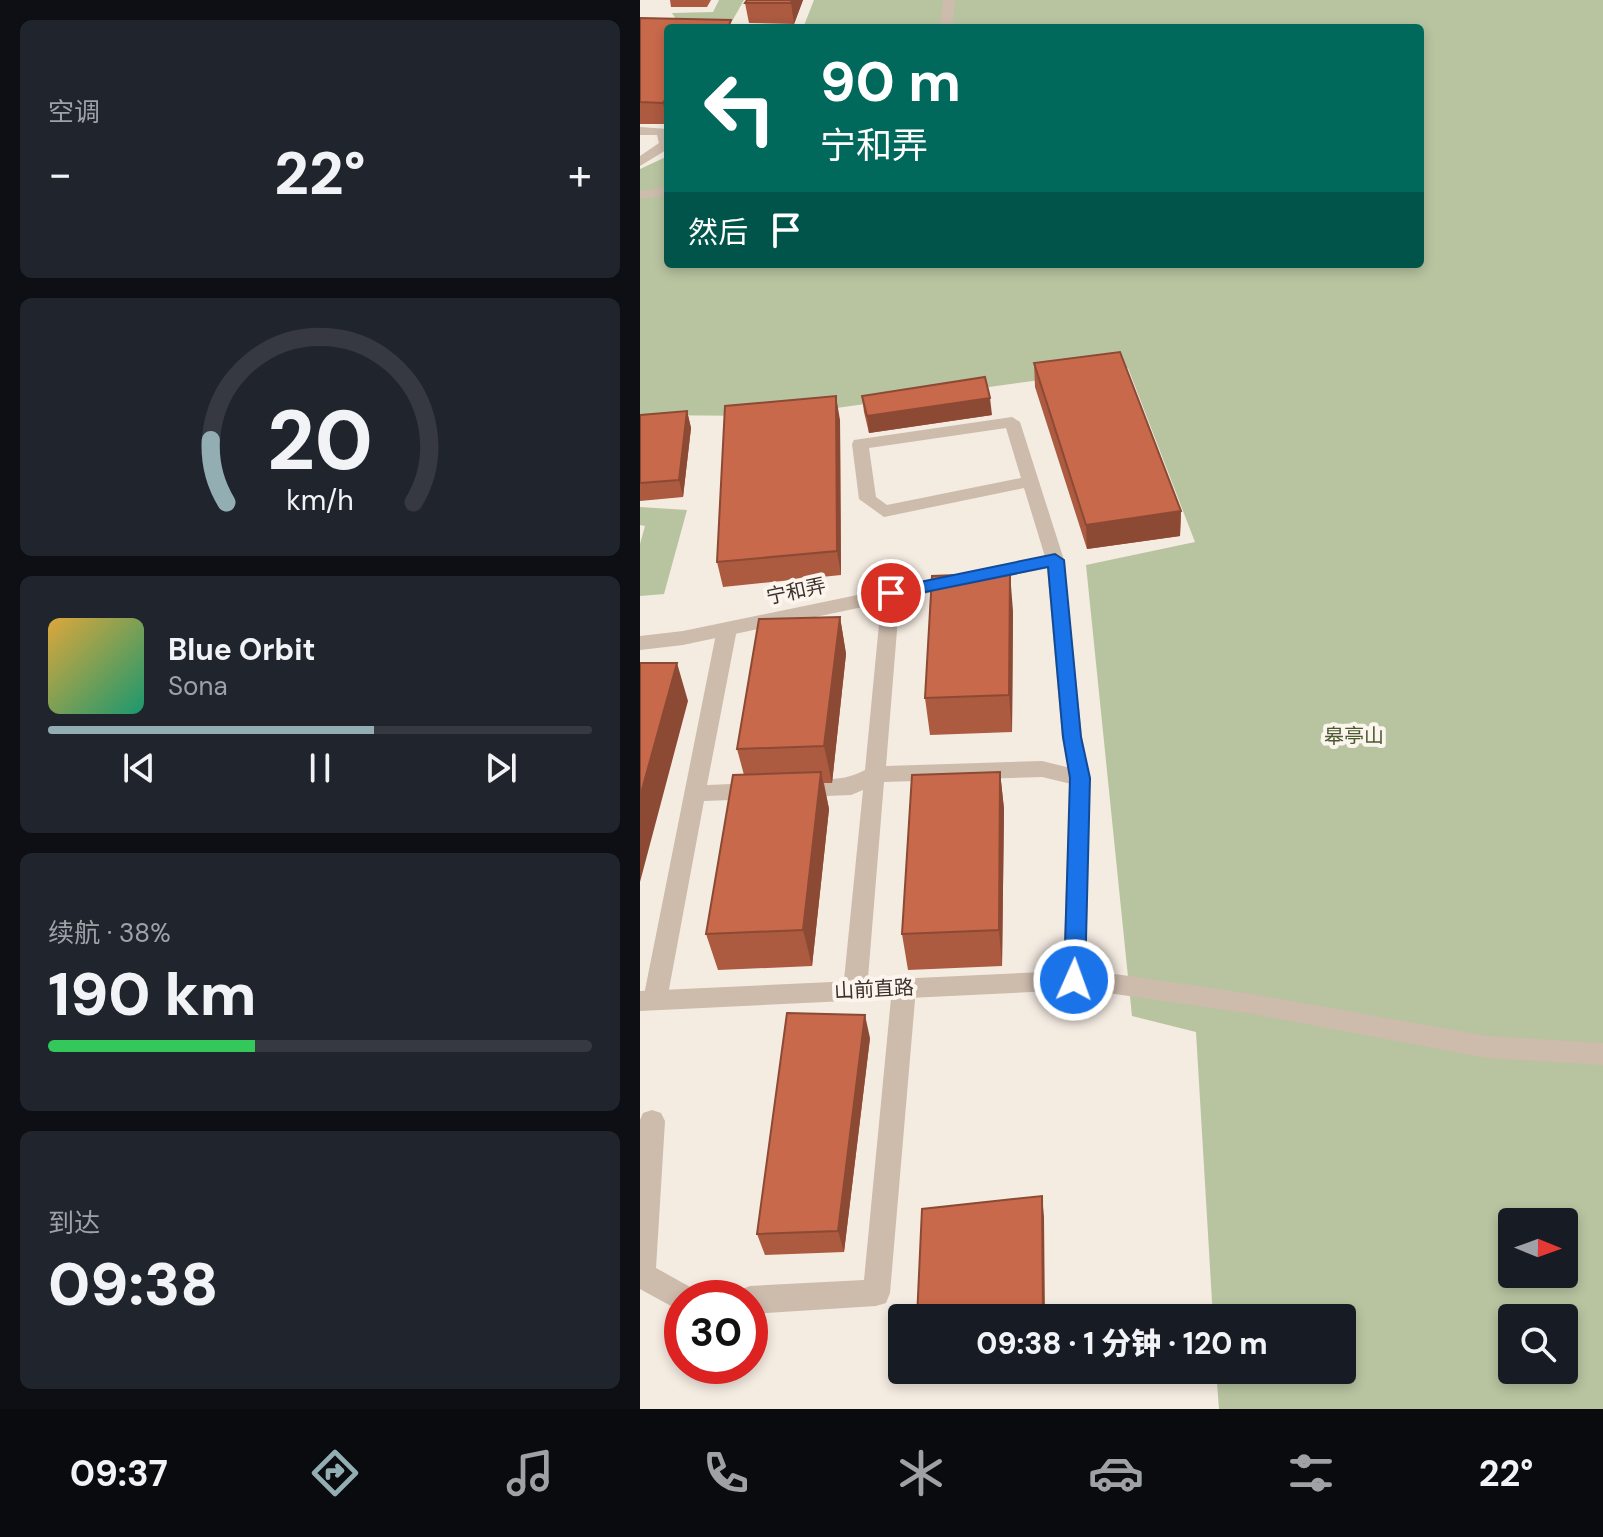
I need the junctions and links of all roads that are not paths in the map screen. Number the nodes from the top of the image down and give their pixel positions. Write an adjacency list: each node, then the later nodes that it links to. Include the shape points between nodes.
1 (949, 0): 2 (street)
2 (946, 24)
3 (640, 131): 4 (street, via 663,131)
4 (664, 135)
5 (664, 145): 6 (street)
6 (640, 162)
7 (664, 192): 8 (street)
8 (640, 195)
9 (1031, 481): 9 (street, via 1012,422 860,444 868,499 884,511); 10 (street)
10 (1055, 560): 11 (street, 宁和弄); 15 (street)
11 (891, 593): 12 (street, 宁和弄); 14 (street)
12 (727, 629): 13 (street, 宁和弄); 16 (street)
13 (640, 643)
14 (874, 774): 15 (street, via 1042,769); 16 (street, via 851,787); 19 (street)
15 (1080, 778): 17 (street)
16 (695, 793): 20 (street)
17 (1074, 980): 18 (street, 山前直路); 21 (street, 山前直路, via 1253,1004 1487,1047)
18 (904, 988): 19 (street, 山前直路); 24 (street, via 876,1293)
19 (855, 990): 20 (street, 山前直路)
20 (648, 1001)
21 (1603, 1054)
22 (652, 1121): 23 (street, via 642,1275)
23 (664, 1288)
24 (768, 1299)

